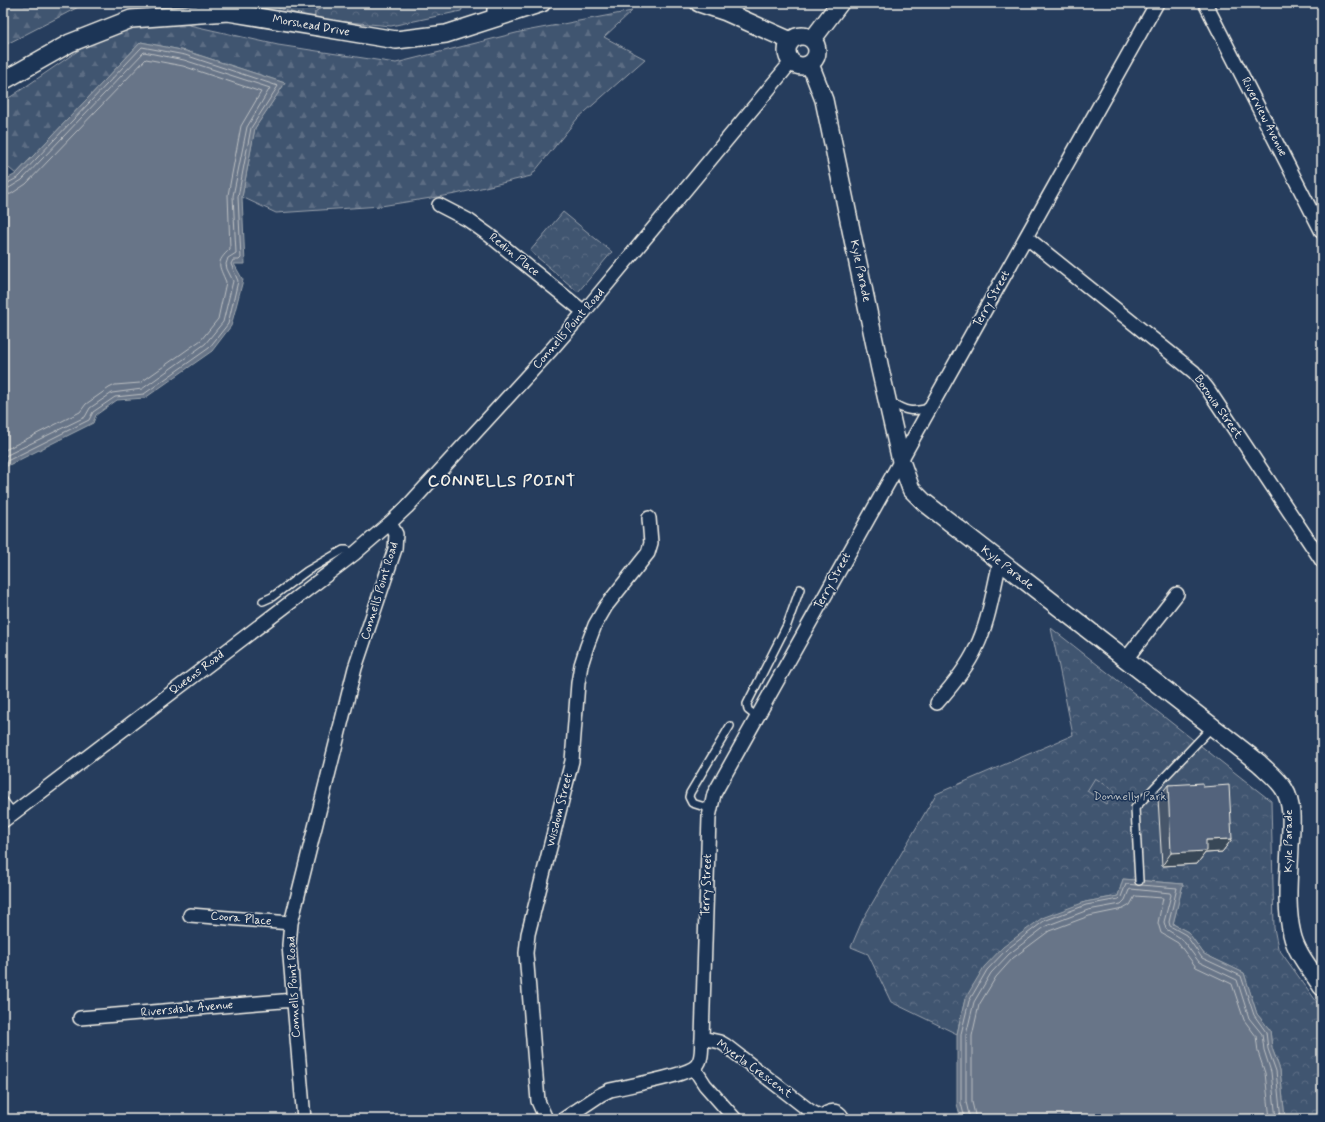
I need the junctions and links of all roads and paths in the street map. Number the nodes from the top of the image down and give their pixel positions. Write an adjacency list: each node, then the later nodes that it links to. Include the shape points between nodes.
1 (542, 3): 6 (street)
2 (699, 3): 8 (street)
3 (840, 3): 7 (street)
4 (1157, 3): 14 (street, Terry Street)
5 (1205, 3): 13 (street, Riverview Avenue)
6 (494, 11): 11 (street, Morshead Drive, via 446,34 396,40 228,12 131,20 70,43)
7 (812, 40): 8 (street, via 799,36); 10 (street, via 817,52)
8 (791, 41): 9 (street, via 788,54)
9 (792, 61): 10 (street, via 800,65); 15 (street, Connells Point Road)
10 (810, 64): 16 (street, Kyle Parade, via 824,100)
11 (3, 81)
12 (439, 204): 15 (street, Redin Place, via 489,235)
13 (1322, 232)
14 (1026, 237): 17 (street, Terry Street); 22 (street, Boronia Street, via 1194,372)
15 (584, 312): 20 (street, Connells Point Road)
16 (887, 399): 17 (lane, via 906,410); 18 (street, Kyle Parade)
17 (931, 408): 18 (street, Terry Street)
18 (901, 461): 23 (street, Kyle Parade, via 917,496); 29 (street, Terry Street)
19 (649, 518): 44 (street, Wisdom Street, via 651,543 648,553 606,606 595,625 581,665 572,761 528,934 526,953 538,1101)
20 (390, 523): 21 (street, Queens Road); 37 (street, Connells Point Road, via 396,534 394,549 356,668)
21 (354, 554): 26 (lane, via 347,550 340,552); 34 (street, Queens Road)
22 (1322, 561)
23 (1000, 562): 27 (street, Kyle Parade); 28 (street, via 984,627 976,648 956,680)
24 (800, 589): 29 (lane, via 787,625 747,704 748,710)
25 (1177, 594): 27 (street)
26 (263, 601)
27 (1126, 659): 31 (street, Kyle Parade)
28 (937, 703)
29 (757, 717): 33 (street, Terry Street, via 714,794)
30 (730, 726): 33 (lane, via 689,797 692,803)
31 (1212, 727): 35 (lane, via 1136,808); 38 (street, Kyle Parade, via 1276,779 1288,797 1291,819 1288,909 1290,928 1294,942)
32 (3, 800): 34 (lane)
33 (710, 809): 41 (street, Terry Street)
34 (8, 817)
35 (1139, 881)
36 (190, 915): 37 (street, Coora Place)
37 (292, 923): 39 (street, Connells Point Road, via 289,945)
38 (1322, 987)
39 (294, 1000): 40 (street, Riversdale Avenue); 43 (street, Connells Point Road)
40 (80, 1018)
41 (702, 1038): 42 (street, Terry Street, via 700,1058); 47 (street, Myerla Crescent, via 725,1044)
42 (694, 1068): 45 (street, via 680,1074 610,1090); 46 (street, via 705,1085)
43 (304, 1119)
44 (546, 1119)
45 (564, 1119)
46 (735, 1119)
47 (823, 1119): 48 (street, Myerla Crescent, via 827,1113 833,1111 839,1113)
48 (843, 1119)

